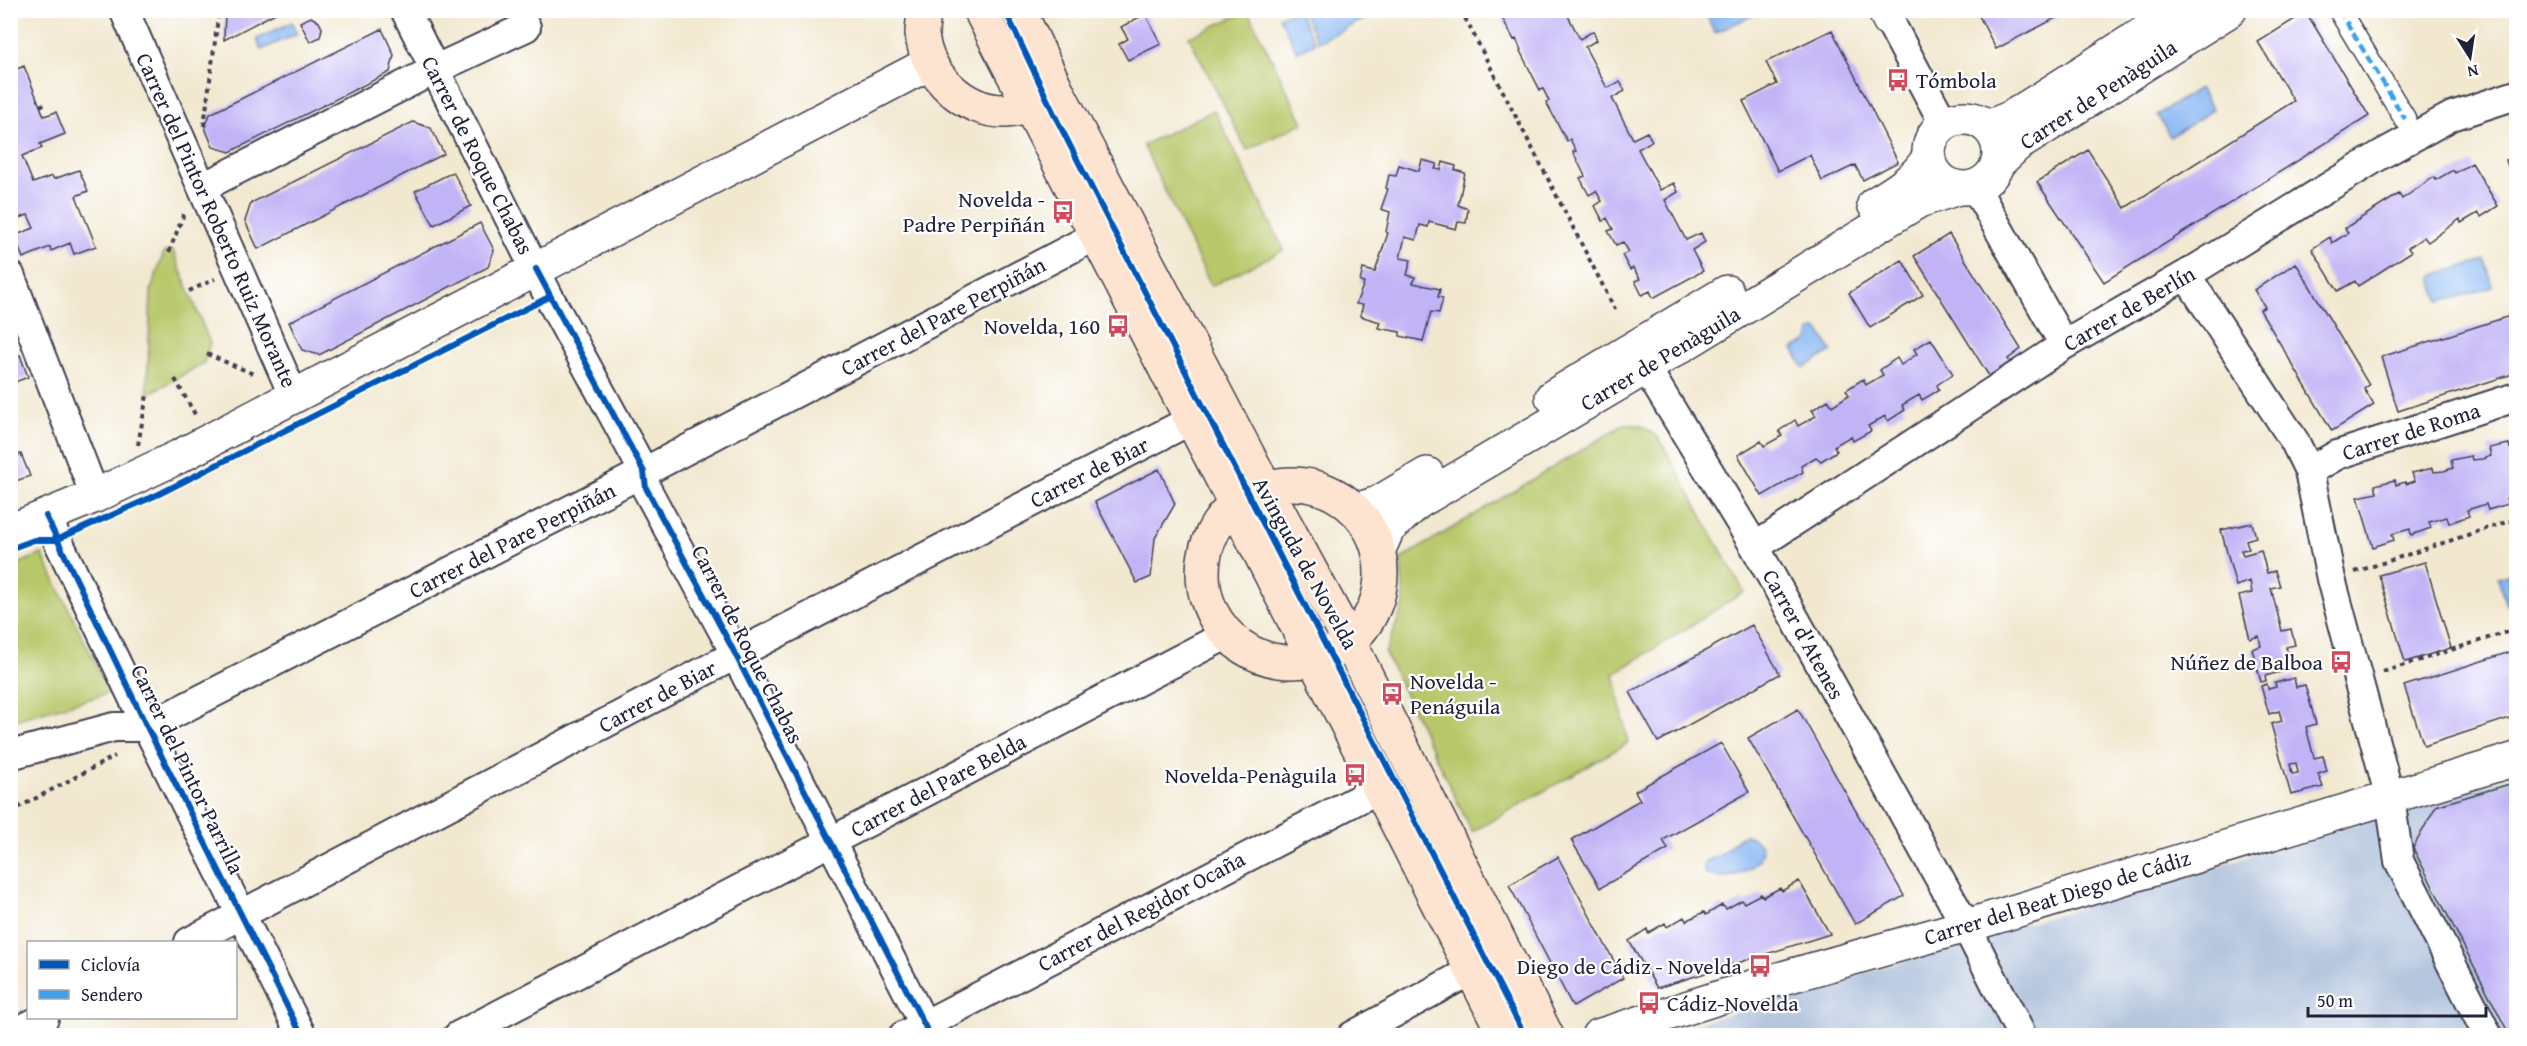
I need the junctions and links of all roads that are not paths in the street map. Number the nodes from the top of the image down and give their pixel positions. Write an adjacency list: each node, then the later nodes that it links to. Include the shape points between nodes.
1 (124, 10): 21 (street, Carrer del Pintor Roberto Ruiz Morante)
2 (405, 10): 12 (street, Carrer de Roque Chabas)
3 (924, 10): 11 (main road, via 922,34)
4 (980, 10): 15 (main road, Avinguda de Novelda)
5 (1019, 10): 13 (main road, Avinguda de Novelda)
6 (2180, 10): 18 (street, Carrer de Penàguila, via 2012,117)
7 (2230, 10): 20 (street, Carrer de Penàguila, via 2017,145)
8 (2339, 10): 16 (street)
9 (1886, 15): 17 (street)
10 (526, 27): 12 (street)
11 (930, 63): 15 (main road, via 948,88 969,102 1006,111); 25 (street)
12 (436, 69): 21 (street); 25 (street, Carrer de Roque Chabas)
13 (1059, 94): 15 (main road); 34 (main road, Avinguda de Novelda)
14 (2517, 95): 26 (street, Carrer de Berlín, via 2442,121)
15 (1028, 107): 23 (main road, Avinguda de Novelda)
16 (2405, 120)
17 (1944, 124): 18 (street, via 1960,118 1976,119); 19 (street, via 1933,136)
18 (1988, 127): 20 (street, via 1998,141)
19 (1929, 157): 22 (street, via 1944,182); 28 (street, Carrer de Penàguila, via 1921,171 1897,191)
20 (1999, 162): 22 (street, via 1989,178)
21 (203, 187): 29 (street, Carrer del Pintor Roberto Ruiz Morante)
22 (1967, 187): 27 (street); 28 (street, Carrer de Penàguila, via 1919,201)
23 (1095, 236): 31 (main road, Avinguda de Novelda); 33 (street, Carrer del Pare Perpiñán)
24 (14, 264): 35 (street)
25 (536, 269): 29 (street); 33 (street, Carrer de Roque Chabas)
26 (2186, 275): 27 (street, Carrer de Berlín); 32 (street, via 2295,442)
27 (2064, 345): 40 (street, Carrer de Berlín)
28 (1639, 357): 37 (street, Carrer de Penàguila, via 1378,503); 40 (street, Carrer d'Atenes); 41 (street, Carrer de Penàguila, via 1418,502 1388,529)
29 (294, 397): 35 (street)
30 (2517, 397): 32 (street, Carrer de Roma, via 2337,454)
31 (1191, 420): 36 (main road, Avinguda de Novelda); 44 (street, Carrer de Biar)
32 (2308, 471): 50 (street, via 2331,579)
33 (644, 472): 44 (street, Carrer de Roque Chabas, via 646,488); 46 (street, Carrer del Pare Perpiñán)
34 (1265, 488): 36 (main road); 37 (main road, via 1297,483 1328,490); 43 (main road, Avinguda de Novelda)
35 (95, 496): 38 (street)
36 (1235, 504): 42 (main road, via 1212,532 1202,566 1206,601); 45 (main road, Avinguda de Novelda)
37 (1356, 510): 41 (main road, via 1371,529)
38 (46, 516): 39 (street); 46 (street, Carrer del Pintor Parrilla)
39 (10, 531)
40 (1755, 547): 53 (street, Carrer d'Atenes)
41 (1379, 549): 43 (main road, via 1382,582 1367,624)
42 (1226, 635): 45 (main road, via 1244,650 1269,660); 51 (street, Carrer del Pare Belda)
43 (1350, 643): 45 (main road); 63 (main road, Avinguda de Novelda)
44 (735, 655): 51 (street, Carrer de Roque Chabas); 52 (street, Carrer de Biar)
45 (1314, 660): 49 (main road, Avinguda de Novelda)
46 (147, 727): 47 (street, Carrer del Pare Perpiñán, via 114,727); 52 (street, Carrer del Pintor Parrilla)
47 (10, 755)
48 (2517, 759): 50 (street, Carrer del Beat Diego de Cádiz)
49 (1380, 788): 55 (main road, Avinguda de Novelda); 57 (street, Carrer del Regidor Ocaña)
50 (2390, 798): 53 (street, Carrer del Beat Diego de Cádiz); 66 (street, via 2399,861)
51 (830, 842): 57 (street, Carrer de Roque Chabas); 60 (street, Carrer del Pare Belda)
52 (241, 915): 54 (street, Carrer de Biar); 59 (street, Carrer del Pintor Parrilla)
53 (1966, 926): 64 (street, Carrer del Beat Diego de Cádiz); 65 (street, Carrer d'Atenes)
54 (191, 941)
55 (1472, 970): 61 (street); 62 (main road, Avinguda de Novelda)
56 (40, 1019): 58 (street)
57 (919, 1032)
58 (10, 1035)
59 (302, 1035)
60 (458, 1035)
61 (1352, 1035)
62 (1505, 1035)
63 (1547, 1035)
64 (1598, 1035)
65 (2022, 1035)
66 (2488, 1035)

